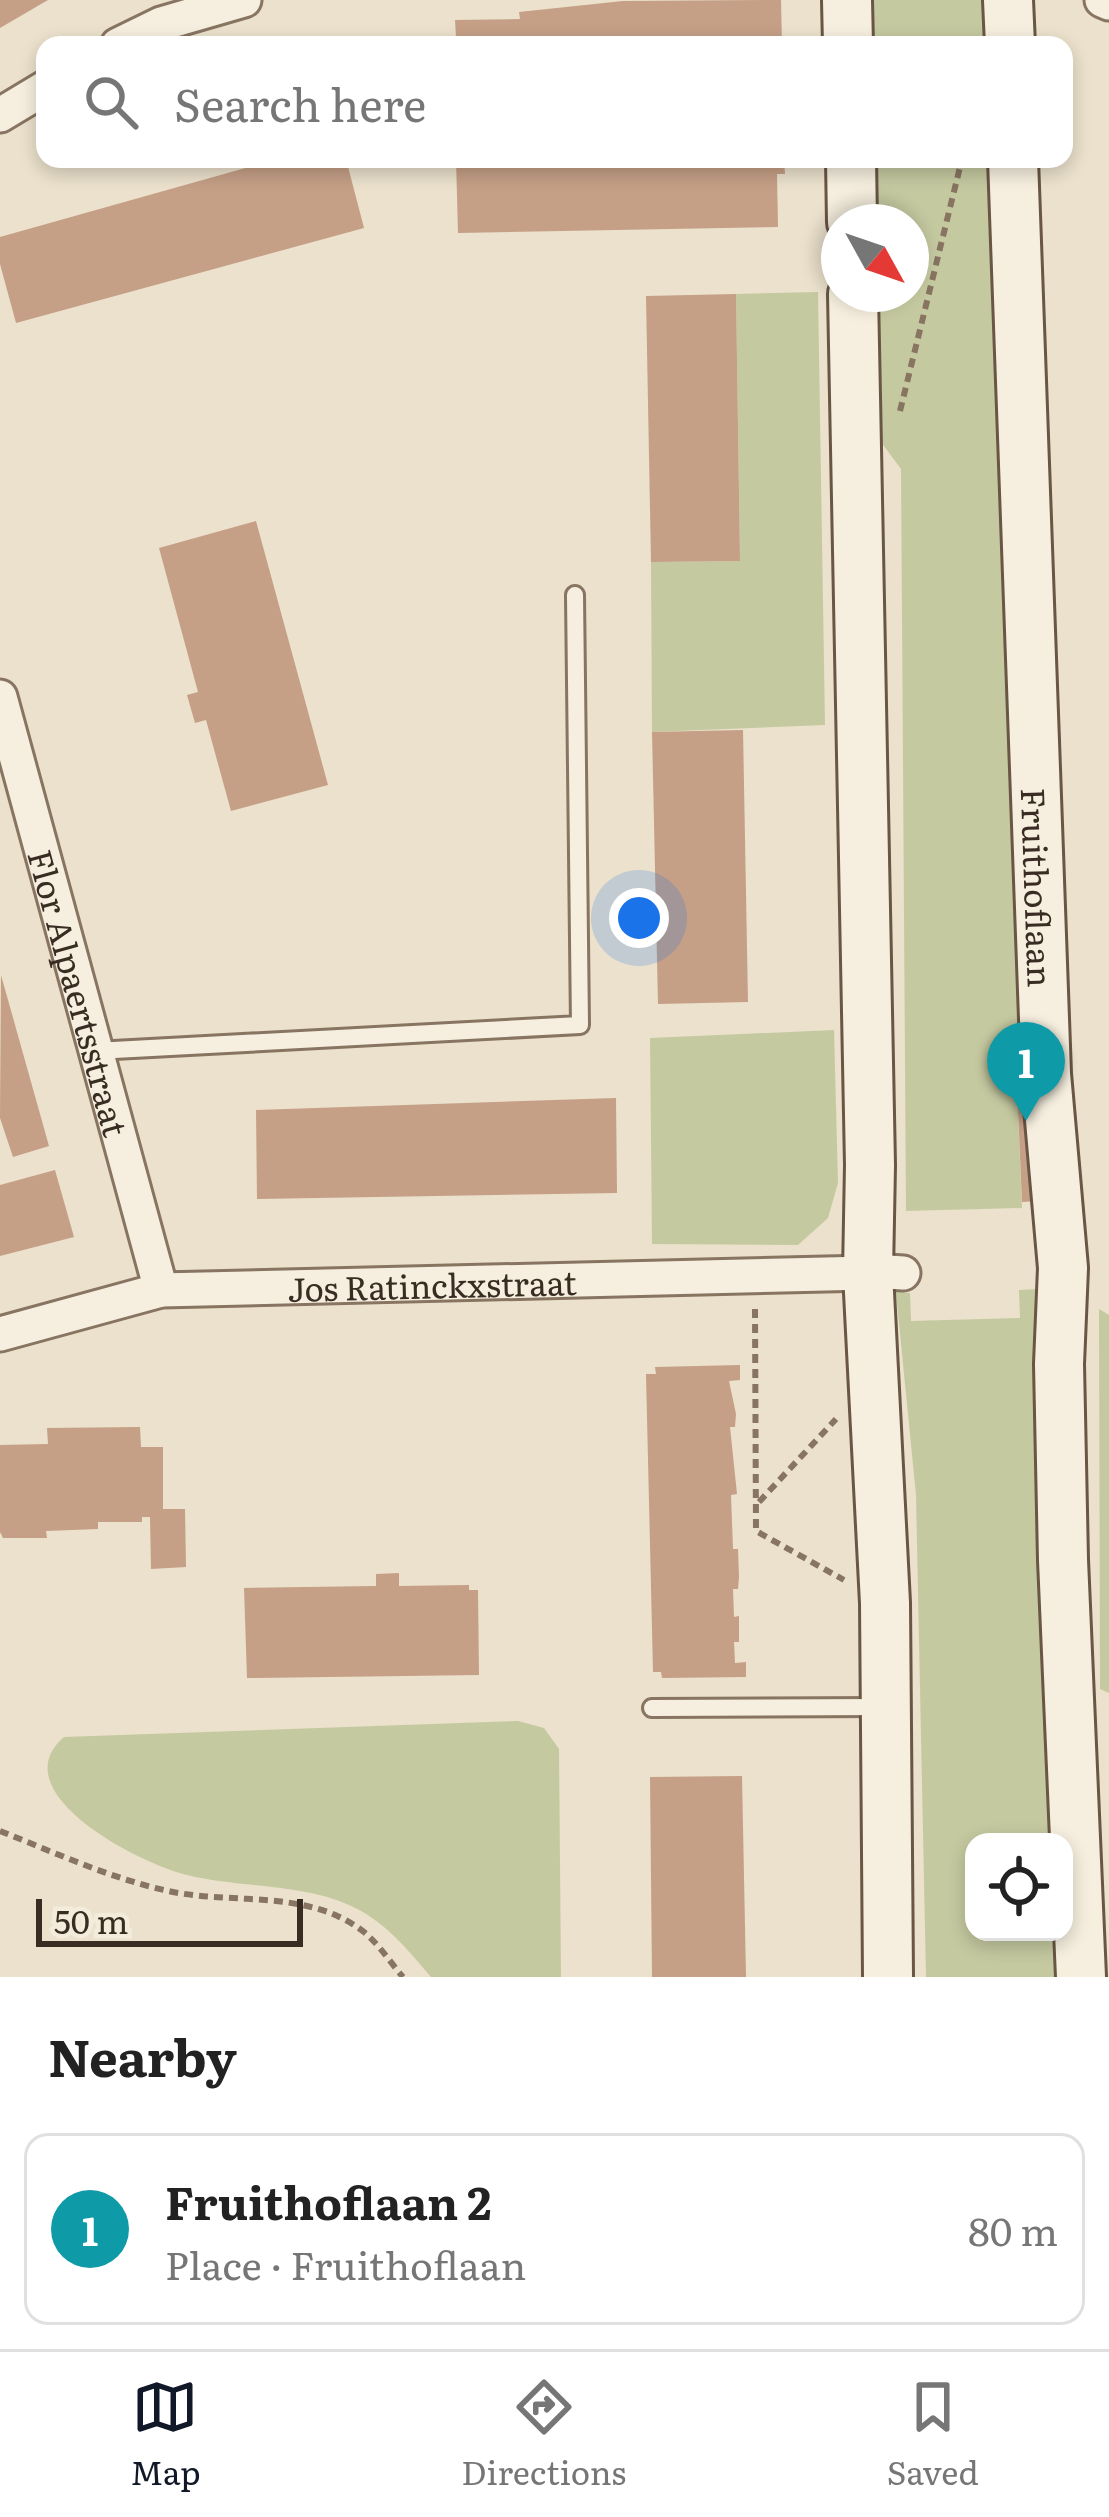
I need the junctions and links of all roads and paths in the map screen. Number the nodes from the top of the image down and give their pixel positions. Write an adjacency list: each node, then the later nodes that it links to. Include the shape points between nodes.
1 (244, 0): 4 (street)
2 (848, 0): 5 (street)
3 (1008, 0): 6 (street)
4 (136, 36)
5 (848, 36)
6 (1010, 36)
7 (36, 93): 8 (street)
8 (0, 115)
9 (850, 168): 11 (street)
10 (1012, 168): 28 (street, Fruithoflaan, via 1046,1074 1063,1268 1063,1560)
11 (851, 204)
12 (853, 312): 16 (street, via 870,1166)
13 (575, 595): 15 (lane, via 580,1024)
14 (0, 697): 15 (street, Flor Alpaertsstraat)
15 (95, 1051): 18 (street, Flor Alpaertsstraat)
16 (886, 1273): 17 (street, Jos Ratinckxstraat); 22 (street)
17 (755, 1276): 18 (street, Jos Ratinckxstraat); 21 (path)
18 (161, 1290): 19 (street, Jos Ratinckxstraat)
19 (0, 1334)
20 (834, 1420): 21 (path)
21 (757, 1504): 22 (path, via 756,1532)
22 (885, 1603): 23 (street)
23 (885, 1707): 24 (lane); 27 (street)
24 (652, 1708)
25 (0, 1831): 26 (path, via 168,1891 267,1898 322,1912 361,1929)
26 (403, 1977)
27 (888, 1977)
28 (1082, 1977)

